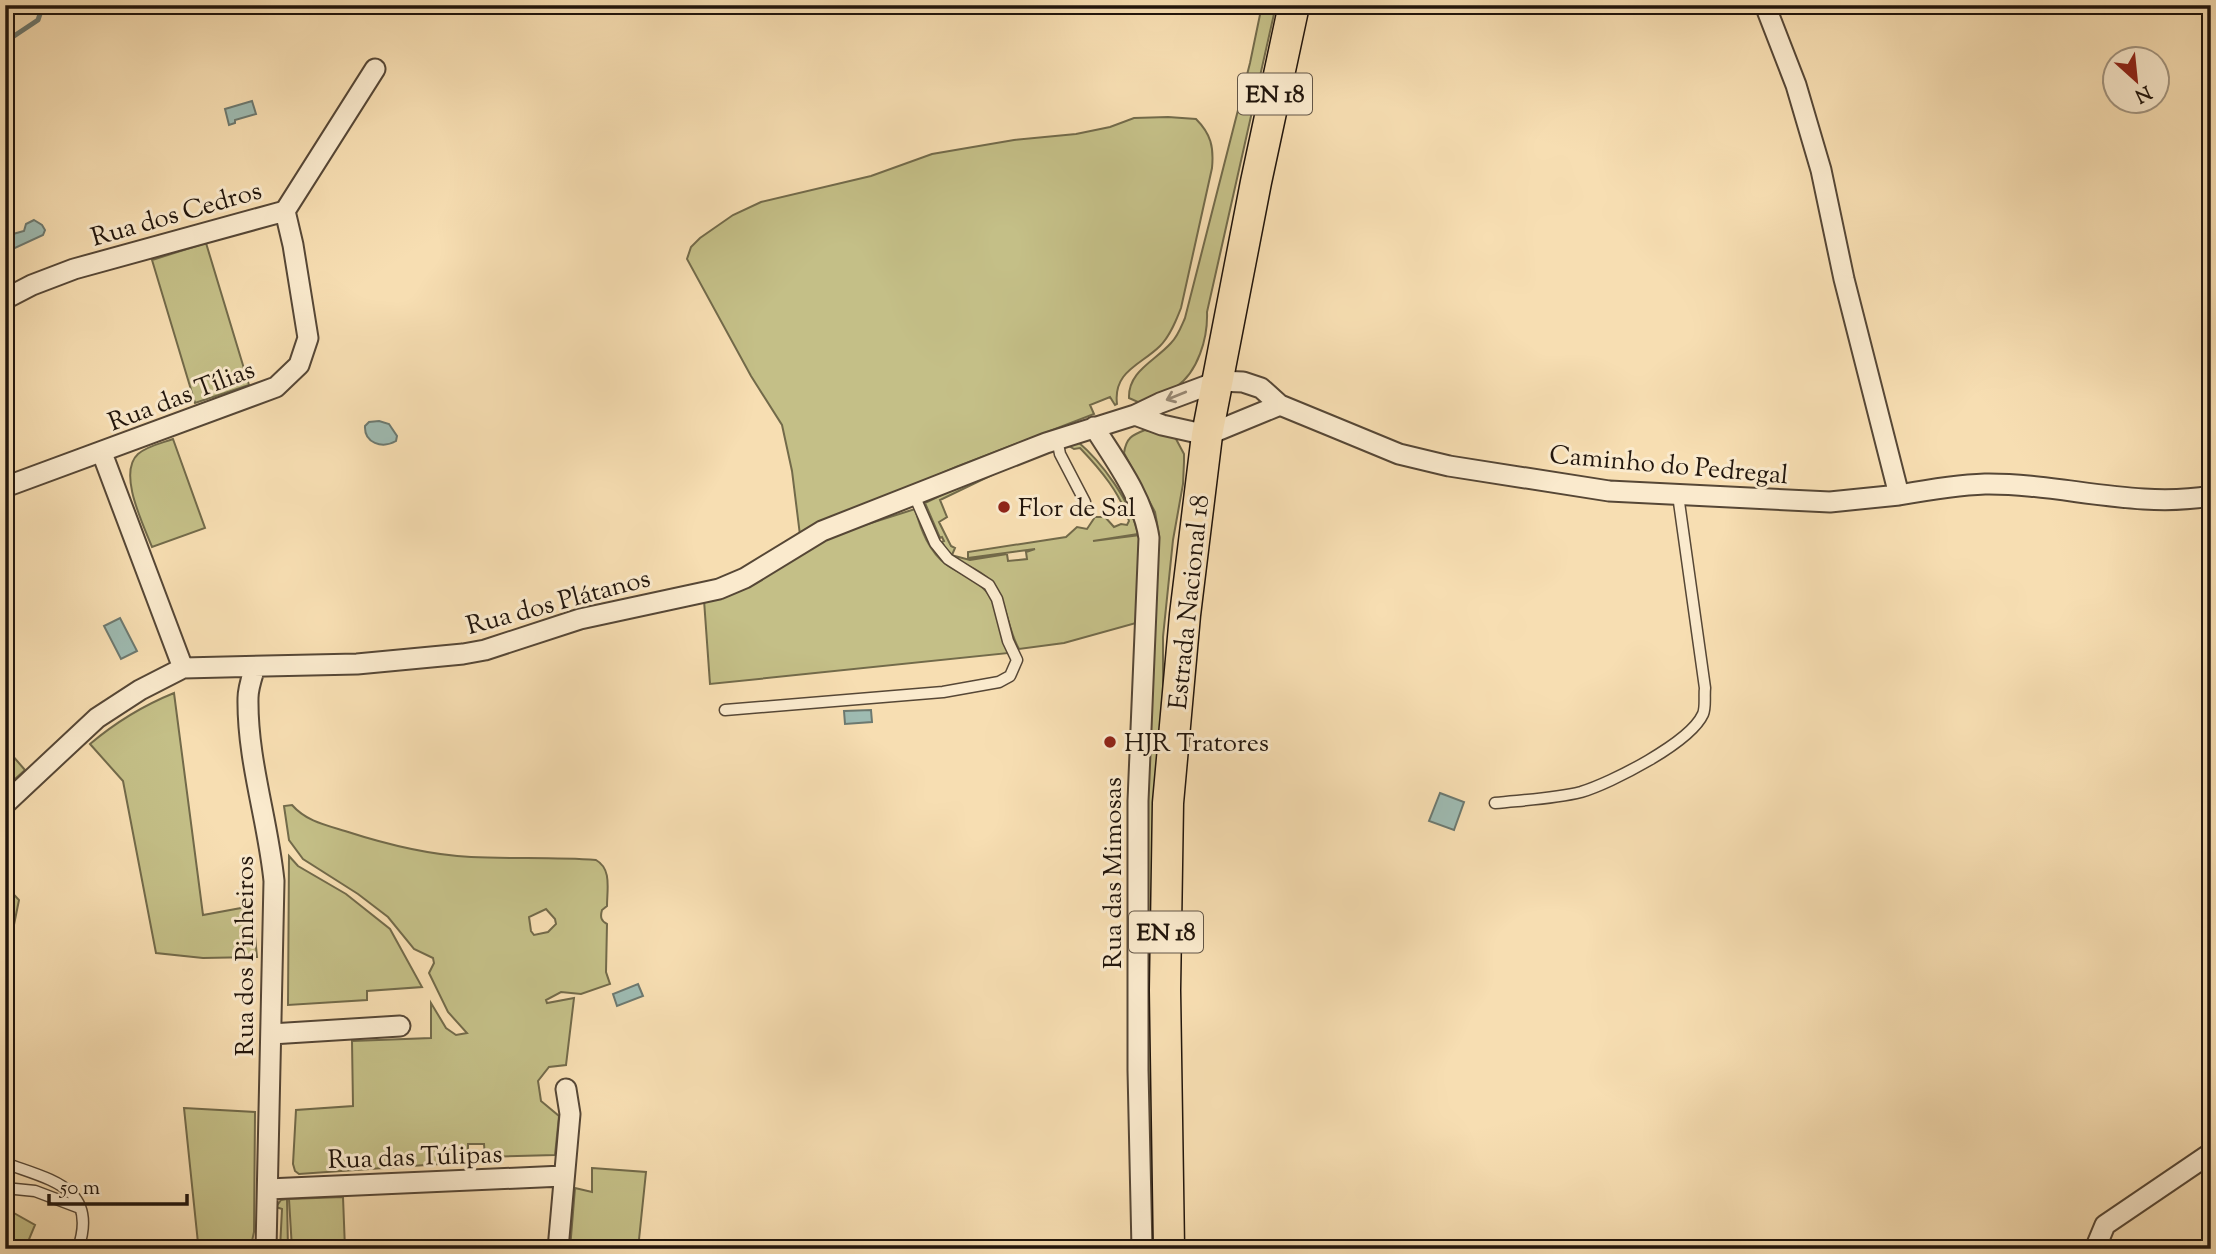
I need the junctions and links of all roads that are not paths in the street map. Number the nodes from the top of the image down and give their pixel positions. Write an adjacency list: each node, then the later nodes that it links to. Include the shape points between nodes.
1 (1294, 5): 6 (main road, Estrada Nacional 18 / EN 18)
2 (1765, 5): 16 (street, via 1796,85 1821,170)
3 (375, 69): 4 (street, Rua dos Cedros)
4 (285, 211): 5 (street, Rua dos Cedros, via 74,269); 12 (street, Rua das Tílias, via 308,338 299,365 276,387)
5 (5, 299)
6 (1219, 381): 7 (street, Caminho do Pedregal, via 1261,388); 8 (street, Rua dos Plátanos, one-way to 8); 10 (main road, Estrada Nacional 18 / EN 18)
7 (1280, 405): 10 (street); 15 (street, Caminho do Pedregal, via 1399,454 1449,466 1609,491)
8 (1135, 415): 9 (street, Rua dos Plátanos); 10 (street)
9 (1094, 428): 11 (street, Rua dos Plátanos); 36 (street, Rua das Mimosas, via 1139,502 1149,538 1138,801)
10 (1207, 435): 37 (main road, Estrada Nacional 18 / EN 18, via 1168,803)
11 (1058, 439): 14 (street, Rua dos Plátanos); 18 (lane, via 1060,454)
12 (102, 453): 13 (street, Rua das Tílias); 20 (street)
13 (5, 487)
14 (914, 495): 19 (street, Rua dos Plátanos, via 822,531 719,589 580,619 485,650 357,664); 21 (lane, via 934,543 948,559 989,585 997,599 1017,660 1010,676 943,692)
15 (1678, 495): 16 (street, Caminho do Pedregal, via 1830,502); 22 (lane, via 1704,713 1675,745 1603,784 1579,792)
16 (1899, 495): 17 (street, Caminho do Pedregal, via 1985,484 2122,498)
17 (2211, 496)
18 (1085, 502)
19 (254, 667): 20 (street, Rua dos Plátanos); 25 (street, Rua dos Pinheiros, via 247,696 250,741 274,881)
20 (183, 668): 23 (street, Rua dos Plátanos, via 97,718)
21 (725, 710)
22 (1495, 803)
23 (5, 804)
24 (400, 1026): 25 (street)
25 (271, 1034): 31 (street, Rua dos Pinheiros)
26 (566, 1089): 29 (street, via 570,1114)
27 (2211, 1153): 38 (street, via 2105,1225)
28 (5, 1163): 32 (lane, via 63,1185 75,1195)
29 (563, 1176): 31 (street, Rua das Túlipas); 35 (street)
30 (5, 1188): 32 (lane, via 35,1191)
31 (268, 1189): 34 (street, Rua dos Pinheiros)
32 (80, 1208): 33 (lane, via 84,1224)
33 (78, 1249)
34 (265, 1249)
35 (558, 1249)
36 (1142, 1249)
37 (1169, 1249)
38 (2095, 1249)

